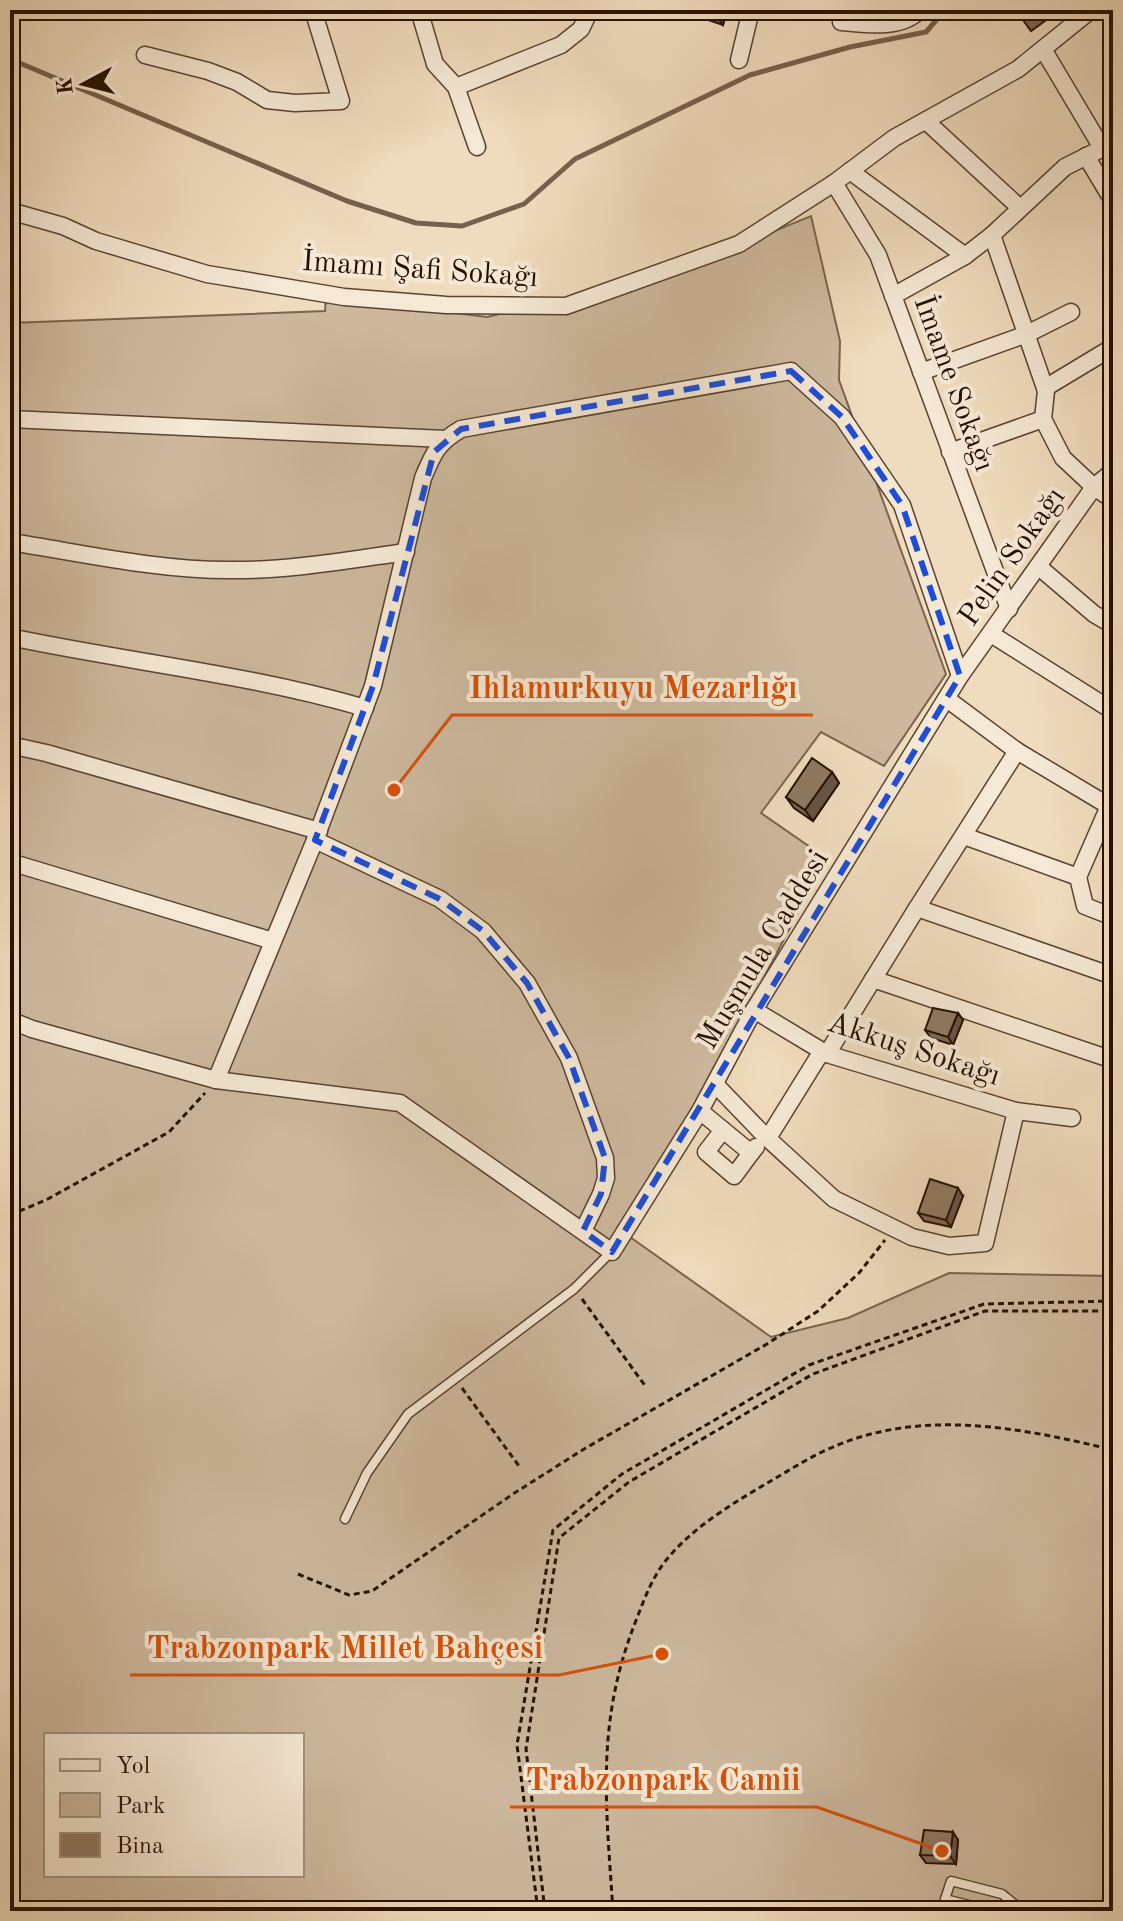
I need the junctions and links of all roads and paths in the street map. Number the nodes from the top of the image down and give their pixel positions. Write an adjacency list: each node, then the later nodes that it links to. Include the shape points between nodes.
1 (313, 10): 9 (street, via 341,101 267,100 208,71)
2 (419, 10): 11 (street, via 435,64)
3 (590, 10): 11 (street, via 581,29 561,45)
4 (751, 10): 10 (street)
5 (845, 10): 6 (street, via 841,22 878,24 898,22)
6 (920, 10)
7 (1091, 10): 8 (street, İmamı Şafi Sokağı)
8 (1043, 49): 12 (street, İmamı Şafi Sokağı); 13 (street)
9 (145, 55)
10 (739, 60)
11 (456, 87): 14 (street)
12 (926, 121): 16 (street, İmamı Şafi Sokağı); 19 (street)
13 (1108, 145): 15 (street)
14 (477, 147)
15 (1086, 156): 18 (street); 19 (street, via 1065,167)
16 (850, 171): 17 (street, İmamı Şafi Sokağı); 22 (street)
17 (834, 183): 20 (street, İmamı Şafi Sokağı, via 739,244 566,306 344,297 207,274); 23 (street, İmame Sokağı, via 878,255)
18 (1113, 201)
19 (1020, 208): 21 (street)
20 (10, 211)
21 (992, 235): 22 (street); 25 (street)
22 (965, 256): 23 (street)
23 (893, 296): 27 (street, İmame Sokağı)
24 (1071, 312): 25 (street)
25 (1027, 334): 27 (street); 28 (street)
26 (1113, 347): 28 (street)
27 (921, 372): 32 (street, İmame Sokağı)
28 (1045, 388): 30 (street)
29 (10, 419): 31 (street)
30 (1043, 419): 32 (street); 34 (street, via 1063,458)
31 (445, 439): 37 (street, via 423,478); 43 (street, via 461,429 791,371 842,417 902,505)
32 (950, 452): 39 (street, İmame Sokağı)
33 (1113, 471): 34 (street)
34 (1094, 487): 35 (street, Pelin Sokağı); 38 (street, Pelin Sokağı)
35 (1113, 500)
36 (10, 542): 37 (street, via 156,565 228,570)
37 (406, 552): 45 (street)
38 (1039, 567): 39 (street, Pelin Sokağı); 40 (street)
39 (1009, 609): 41 (street, Pelin Sokağı)
40 (1113, 625)
41 (991, 634): 43 (street, Pelin Sokağı); 46 (street)
42 (10, 637): 45 (street, via 307,691)
43 (960, 676): 44 (street, Muşmula Caddesi)
44 (947, 699): 48 (street); 59 (street, Muşmula Caddesi)
45 (365, 708): 50 (street)
46 (1113, 711)
47 (11, 749): 50 (street, via 61,757)
48 (1017, 751): 49 (street); 51 (street)
49 (1111, 803): 53 (street)
50 (317, 835): 56 (street); 73 (street, via 440,899 483,931 527,983 569,1058 605,1158 606,1178)
51 (964, 836): 53 (street); 54 (street)
52 (10, 862): 56 (street)
53 (1078, 877): 55 (street, via 1085,906)
54 (917, 908): 57 (street); 58 (street)
55 (1113, 917)
56 (273, 941): 63 (street)
57 (1113, 976)
58 (873, 979): 61 (street); 62 (street)
59 (754, 1010): 61 (street, Akkuş Sokağı); 64 (street, Muşmula Caddesi)
60 (10, 1020): 63 (street)
61 (824, 1053): 66 (street, Akkuş Sokağı); 69 (street)
62 (1113, 1060)
63 (216, 1080): 71 (path, via 169,1132); 73 (street, via 400,1103)
64 (715, 1084): 65 (street, Muşmula Caddesi); 69 (street)
65 (700, 1111): 68 (street); 74 (street, Muşmula Caddesi)
66 (1016, 1111): 67 (street, Akkuş Sokağı); 72 (street, via 985,1243 949,1246)
67 (1072, 1118)
68 (723, 1130): 70 (street); 70 (street, via 706,1152 734,1176)
69 (767, 1137): 70 (street); 72 (street, via 834,1199)
70 (751, 1153)
71 (10, 1215)
72 (894, 1228): 83 (path, via 859,1273 818,1311 584,1449 372,1591 349,1595)
73 (583, 1231): 74 (street)
74 (612, 1252): 75 (lane)
75 (574, 1289): 78 (lane); 79 (path)
76 (1113, 1301): 84 (path, via 984,1304 809,1365 622,1474 553,1530 517,1745)
77 (1113, 1311): 85 (path, via 985,1311 813,1374 629,1482 559,1538 526,1749)
78 (455, 1378): 81 (path); 82 (lane, via 408,1414 393,1433)
79 (646, 1387)
80 (1113, 1450): 86 (path, via 977,1424 881,1432 817,1454 739,1500 677,1547 647,1591 612,1702 605,1784)
81 (519, 1466)
82 (345, 1519)
83 (298, 1574)
84 (538, 1911)
85 (545, 1911)
86 (613, 1911)
87 (992, 1911): 88 (lane, via 945,1899 951,1881 1002,1894)
88 (1023, 1911)

